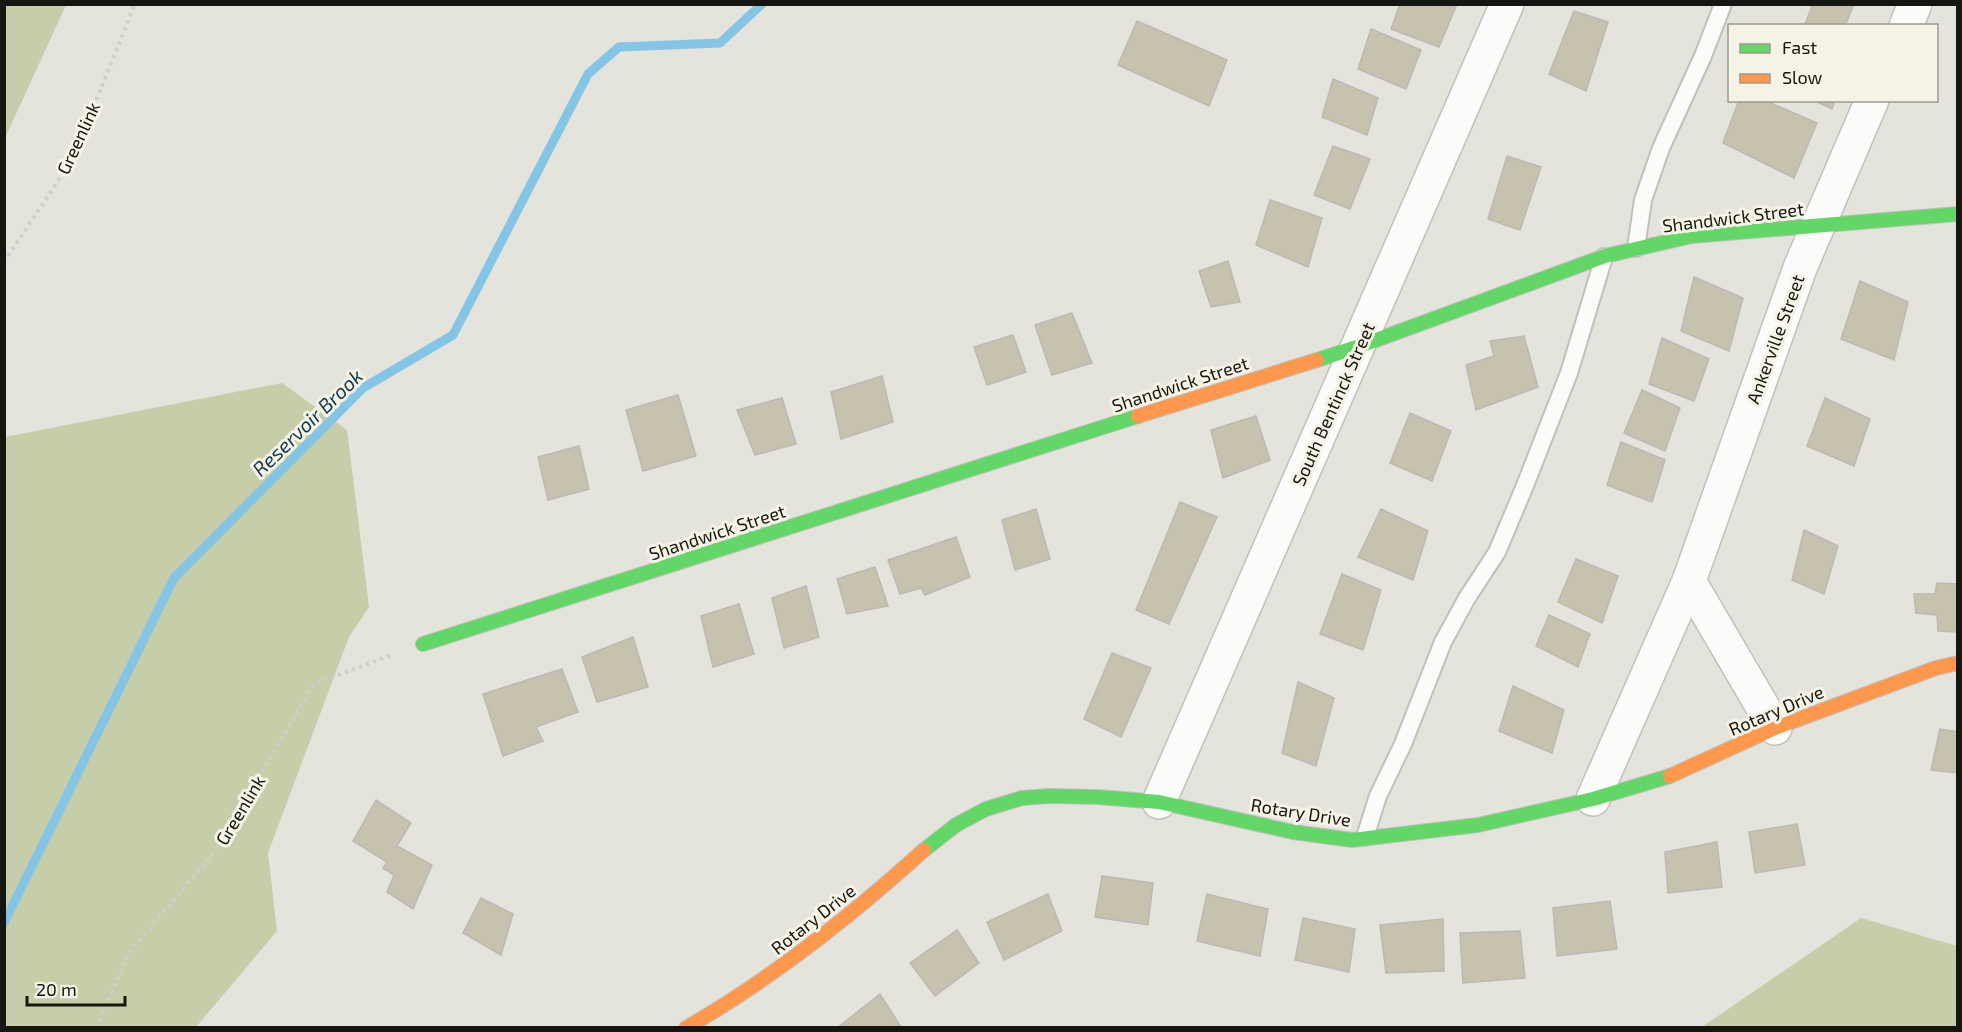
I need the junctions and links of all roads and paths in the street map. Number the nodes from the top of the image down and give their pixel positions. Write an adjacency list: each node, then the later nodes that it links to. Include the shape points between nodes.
1 (135, 4): 11 (path, Greenlink, via 72,160)
2 (1507, 4): 12 (street, South Bentinck Street)
3 (1723, 4): 9 (lane, via 1661,148 1643,200)
4 (1915, 4): 5 (street)
5 (1907, 24)
6 (1871, 102): 8 (street, Ankerville Street)
7 (1958, 214): 8 (street, Shandwick Street)
8 (1818, 225): 9 (street, Shandwick Street, via 1692,236); 13 (street, Ankerville Street)
9 (1636, 248): 10 (street, Shandwick Street)
10 (1605, 256): 12 (street, Shandwick Street); 19 (lane, via 1569,373 1528,478 1497,552 1443,642 1378,796)
11 (4, 262)
12 (1357, 347): 14 (street, Shandwick Street); 18 (street, South Bentinck Street)
13 (1689, 581): 16 (street); 17 (street, Ankerville Street)
14 (423, 644): 20 (path, Greenlink, via 314,684 216,850 127,955)
15 (1958, 663): 16 (street, Rotary Drive, via 1918,674)
16 (1775, 728): 17 (street, Rotary Drive, via 1673,775)
17 (1593, 799): 19 (street, Rotary Drive, via 1478,825)
18 (1159, 802): 19 (street, Rotary Drive, via 1293,832 1352,840); 21 (street, Rotary Drive, via 1040,796 1004,803 974,815 940,836 842,921 780,968)
19 (1365, 837)
20 (97, 1028)
21 (686, 1028)

